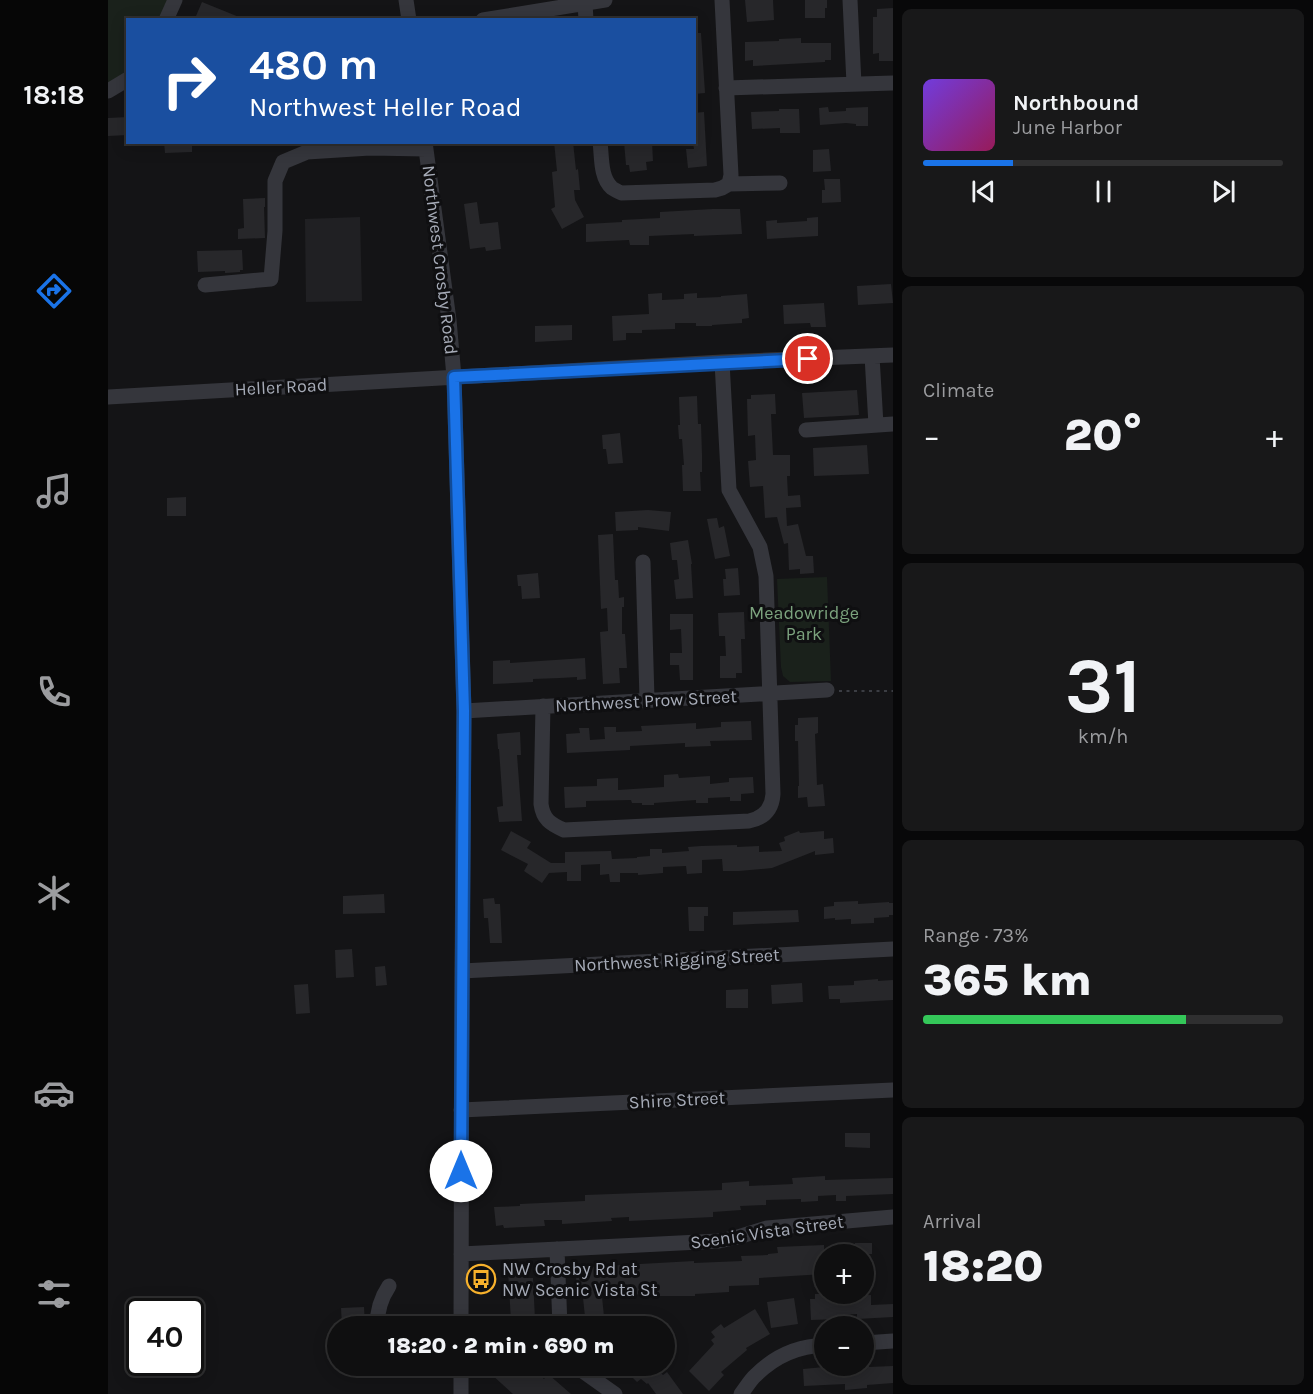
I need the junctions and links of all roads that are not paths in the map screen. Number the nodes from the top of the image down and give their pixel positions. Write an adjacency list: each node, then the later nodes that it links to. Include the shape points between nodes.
1 (175, 0): 7 (street)
2 (406, 0): 8 (street)
3 (605, 0): 6 (street)
4 (722, 0): 14 (street)
5 (850, 0): 13 (street)
6 (585, 3): 9 (street); 10 (street)
7 (167, 18)
8 (409, 18)
9 (495, 18)
10 (586, 18)
11 (126, 80): 15 (street)
12 (893, 83): 13 (street)
13 (854, 84): 14 (street)
14 (726, 88): 19 (street)
15 (108, 91)
16 (600, 144): 19 (street, via 606,180 621,193 715,190)
17 (426, 146): 20 (street, via 307,152 283,162 275,181 272,279); 24 (street, Northwest Crosby Road)
18 (780, 183): 19 (street)
19 (729, 184)
20 (205, 285)
21 (893, 355): 22 (street, Heller Road)
22 (872, 356): 23 (street, Heller Road); 27 (street)
23 (722, 362): 24 (street, Heller Road); 31 (street, via 729,490 760,547 766,576)
24 (454, 377): 25 (street, Heller Road); 34 (street, Northwest Crosby Road)
25 (108, 397)
26 (893, 424): 27 (street)
27 (876, 425): 28 (street)
28 (806, 430)
29 (643, 562): 32 (street)
30 (827, 690): 31 (street, Northwest Prow Street)
31 (770, 694): 32 (street, Northwest Prow Street); 33 (street, via 772,801 764,815 749,821 564,830 555,826 546,820 541,804)
32 (647, 699): 33 (street, Northwest Prow Street)
33 (543, 706): 34 (street, Northwest Prow Street)
34 (464, 711): 36 (street, Northwest Crosby Road)
35 (893, 949): 36 (street, Northwest Rigging Street)
36 (462, 971): 38 (street, Northwest Crosby Road)
37 (893, 1090): 38 (street, Shire Street)
38 (461, 1110): 41 (street, Northwest Crosby Road)
39 (893, 1217): 40 (street, Scenic Vista Street, via 767,1228 719,1241)
40 (557, 1249): 41 (street, Scenic Vista Street); 45 (street)
41 (461, 1254): 44 (street, Northwest Crosby Road)
42 (389, 1286): 43 (street)
43 (378, 1316)
44 (461, 1316)
45 (560, 1316)
46 (893, 1341): 47 (street)
47 (874, 1342)
48 (814, 1346): 53 (street, via 778,1358 755,1376)
49 (461, 1376): 51 (street)
50 (590, 1376): 52 (street)
51 (461, 1394)
52 (615, 1394)
53 (741, 1394)

